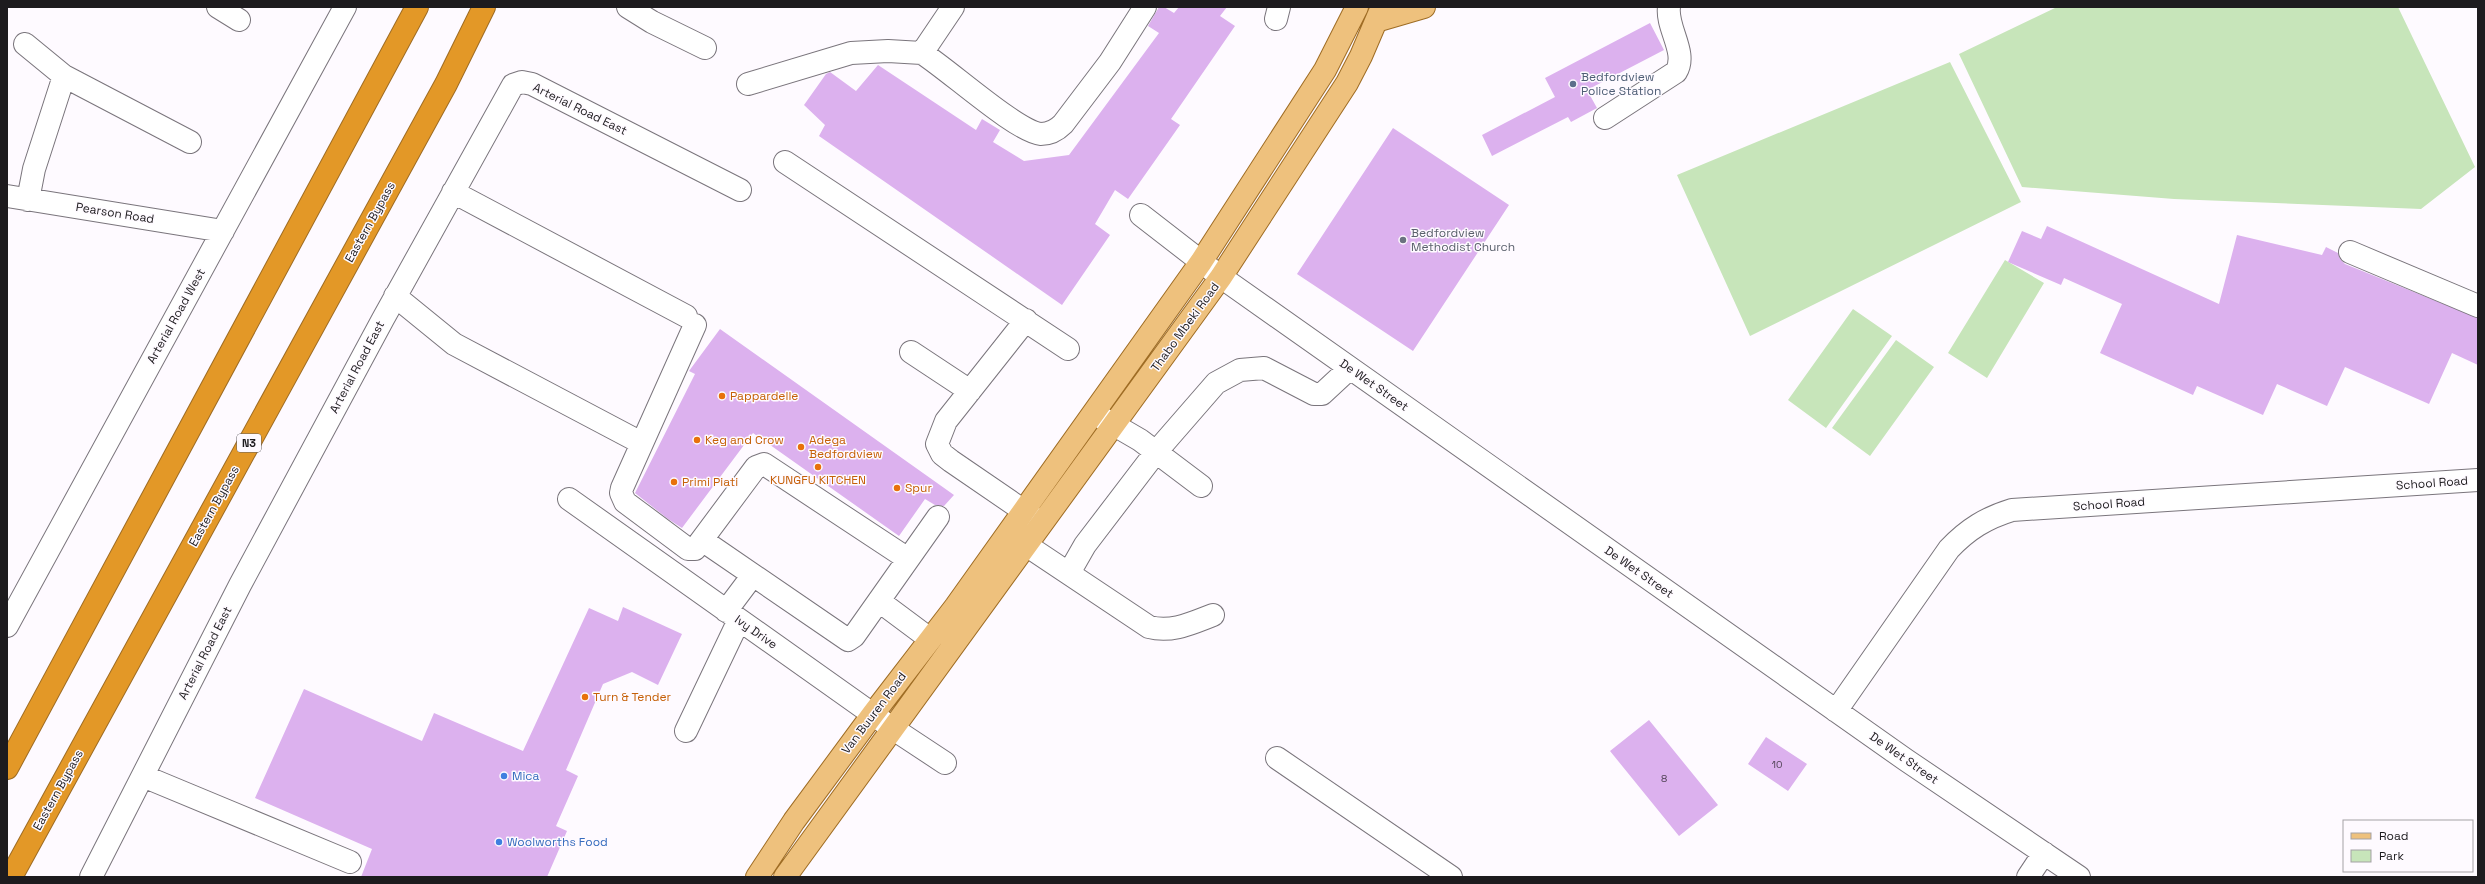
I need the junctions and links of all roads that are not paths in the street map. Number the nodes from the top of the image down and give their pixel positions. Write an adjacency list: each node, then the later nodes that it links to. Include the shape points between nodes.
1 (218, 7): 12 (street)
2 (345, 7): 26 (street, Arterial Road West)
3 (417, 7): 65 (highway)
4 (484, 7): 69 (highway, Eastern Bypass / N3, via 438,98)
5 (628, 7): 14 (street)
6 (953, 7): 15 (street)
7 (1145, 7): 15 (street, via 1110,62 1063,124 1056,131 1042,134 1022,128)
8 (1424, 7): 11 (main road)
9 (1669, 7): 18 (street, via 1668,15 1680,56 1680,65 1676,72)
10 (1356, 11): 28 (main road, Thabo Mbeki Road, via 1325,70)
11 (1379, 14): 29 (main road, Thabo Mbeki Road, via 1362,56 1346,83)
12 (240, 20)
13 (25, 44): 16 (street)
14 (705, 48)
15 (922, 53): 17 (street, via 851,53)
16 (64, 76): 19 (street); 24 (street, via 34,169)
17 (748, 84)
18 (1604, 118)
19 (190, 142)
20 (785, 162): 32 (street)
21 (740, 190): 22 (street, Arterial Road East, via 532,84 522,82 513,85 507,93)
22 (453, 192): 30 (street, Arterial Road East); 48 (street, via 690,320 620,493 624,502 688,549 695,549)
23 (7, 196): 24 (street, Pearson Road)
24 (28, 200): 26 (street, Pearson Road)
25 (1141, 215): 28 (street, De Wet Street)
26 (223, 231): 57 (street, Arterial Road West)
27 (2350, 252): 31 (street)
28 (1201, 262): 29 (street, De Wet Street); 37 (main road, Thabo Mbeki Road)
29 (1221, 277): 35 (street, De Wet Street); 38 (main road, Thabo Mbeki Road)
30 (395, 296): 39 (street, via 454,344); 66 (street, Arterial Road East, via 240,585)
31 (2478, 306)
32 (1026, 320): 33 (street); 36 (street)
33 (1068, 349)
34 (911, 352): 36 (street)
35 (1350, 368): 40 (street, via 1322,394 1314,394 1264,368 1240,370 1216,383); 59 (street, De Wet Street)
36 (970, 391): 44 (street, via 946,422 937,444 942,454 951,461)
37 (1094, 414): 38 (street); 44 (main road)
38 (1113, 424): 40 (street); 46 (main road, Thabo Mbeki Road)
39 (632, 438)
40 (1156, 452): 42 (street); 51 (street, via 1085,545)
41 (2478, 480): 59 (street, School Road, via 2012,510 1997,515 1972,527 1949,549)
42 (1201, 486)
43 (569, 499): 55 (street, Ivy Drive)
44 (1024, 511): 46 (street); 47 (main road)
45 (938, 517): 50 (street)
46 (1042, 523): 49 (main road, Thabo Mbeki Road)
47 (1008, 533): 49 (street); 58 (main road, Van Buuren Road)
48 (702, 540): 50 (street, via 756,467 764,464); 52 (street)
49 (1027, 545): 51 (street); 56 (main road, Thabo Mbeki Road)
50 (908, 559): 53 (street)
51 (1069, 573): 54 (street, via 1149,627 1161,630 1177,628)
52 (753, 575): 53 (street, via 844,639 852,639); 55 (street)
53 (879, 601): 58 (street)
54 (1213, 615)
55 (733, 616): 60 (street, Ivy Drive); 62 (street)
56 (973, 620): 61 (main road, Van Buuren Road)
57 (7, 626)
58 (930, 639): 60 (main road, Van Buuren Road)
59 (1836, 711): 67 (street, De Wet Street)
60 (873, 714): 61 (street, Ivy Drive); 71 (main road, Van Buuren Road)
61 (892, 728): 64 (street, Ivy Drive); 72 (main road, Van Buuren Road)
62 (686, 730)
63 (1277, 758): 73 (street)
64 (945, 763)
65 (7, 768)
66 (142, 776): 68 (street); 70 (street, Arterial Road East)
67 (2044, 853): 74 (street); 75 (street, De Wet Street)
68 (350, 862)
69 (11, 877)
70 (91, 877)
71 (757, 877)
72 (785, 877)
73 (1452, 877)
74 (2028, 877)
75 (2079, 877)

